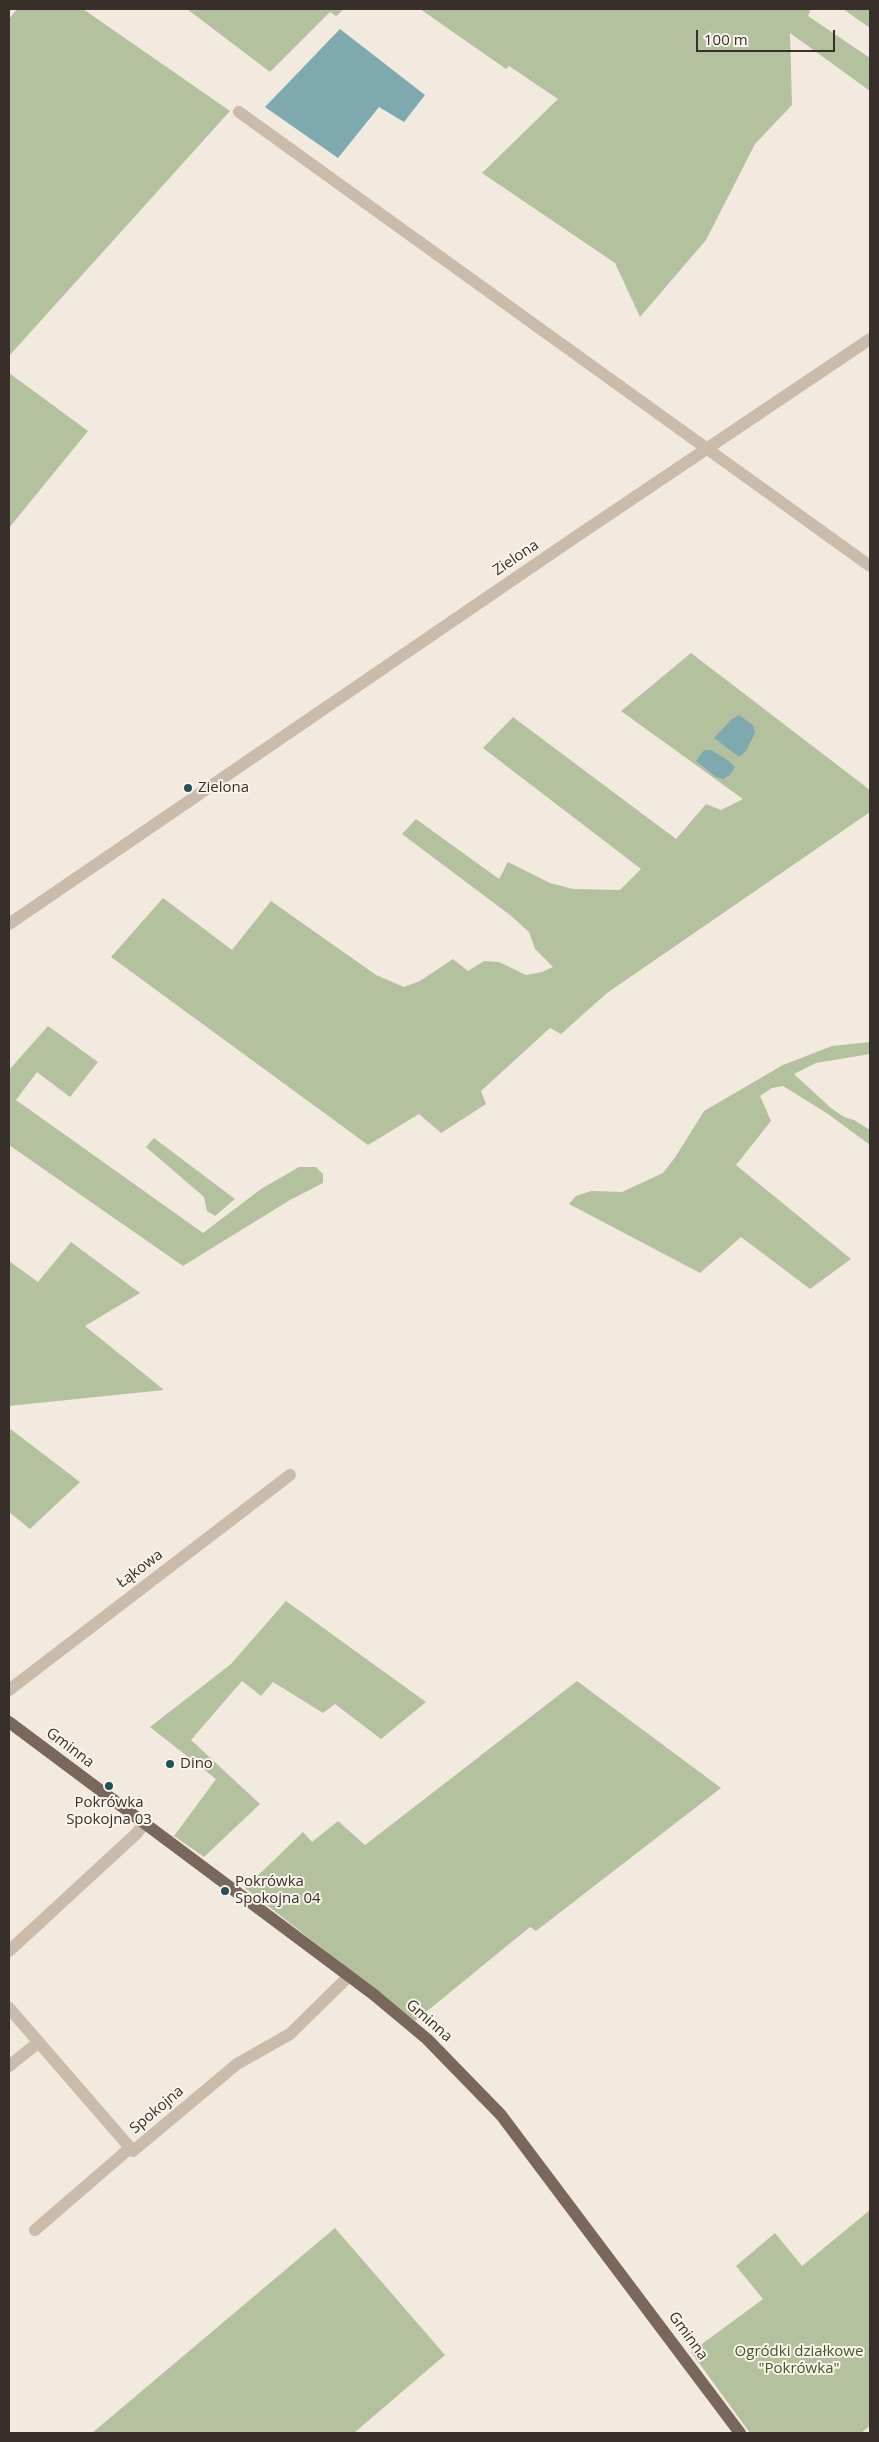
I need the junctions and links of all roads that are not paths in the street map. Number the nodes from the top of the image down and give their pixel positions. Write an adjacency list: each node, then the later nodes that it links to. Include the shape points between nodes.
1 (239, 112): 3 (street)
2 (870, 339): 3 (street, Zielona)
3 (708, 448): 4 (street); 5 (street, Zielona)
4 (870, 566)
5 (9, 924)
6 (290, 1475): 7 (street, Łąkowa)
7 (9, 1690)
8 (9, 1722): 9 (main road, Gminna)
9 (144, 1824): 10 (street); 11 (main road, Gminna)
10 (9, 1950)
11 (349, 1976): 15 (street, Spokojna, via 290,2034 238,2064 133,2151); 17 (main road, Gminna, via 427,2039 501,2115)
12 (9, 2008): 13 (street, Spokojna)
13 (39, 2042): 14 (street); 15 (street, Spokojna)
14 (9, 2066)
15 (130, 2148): 16 (street)
16 (34, 2230)
17 (740, 2433)

